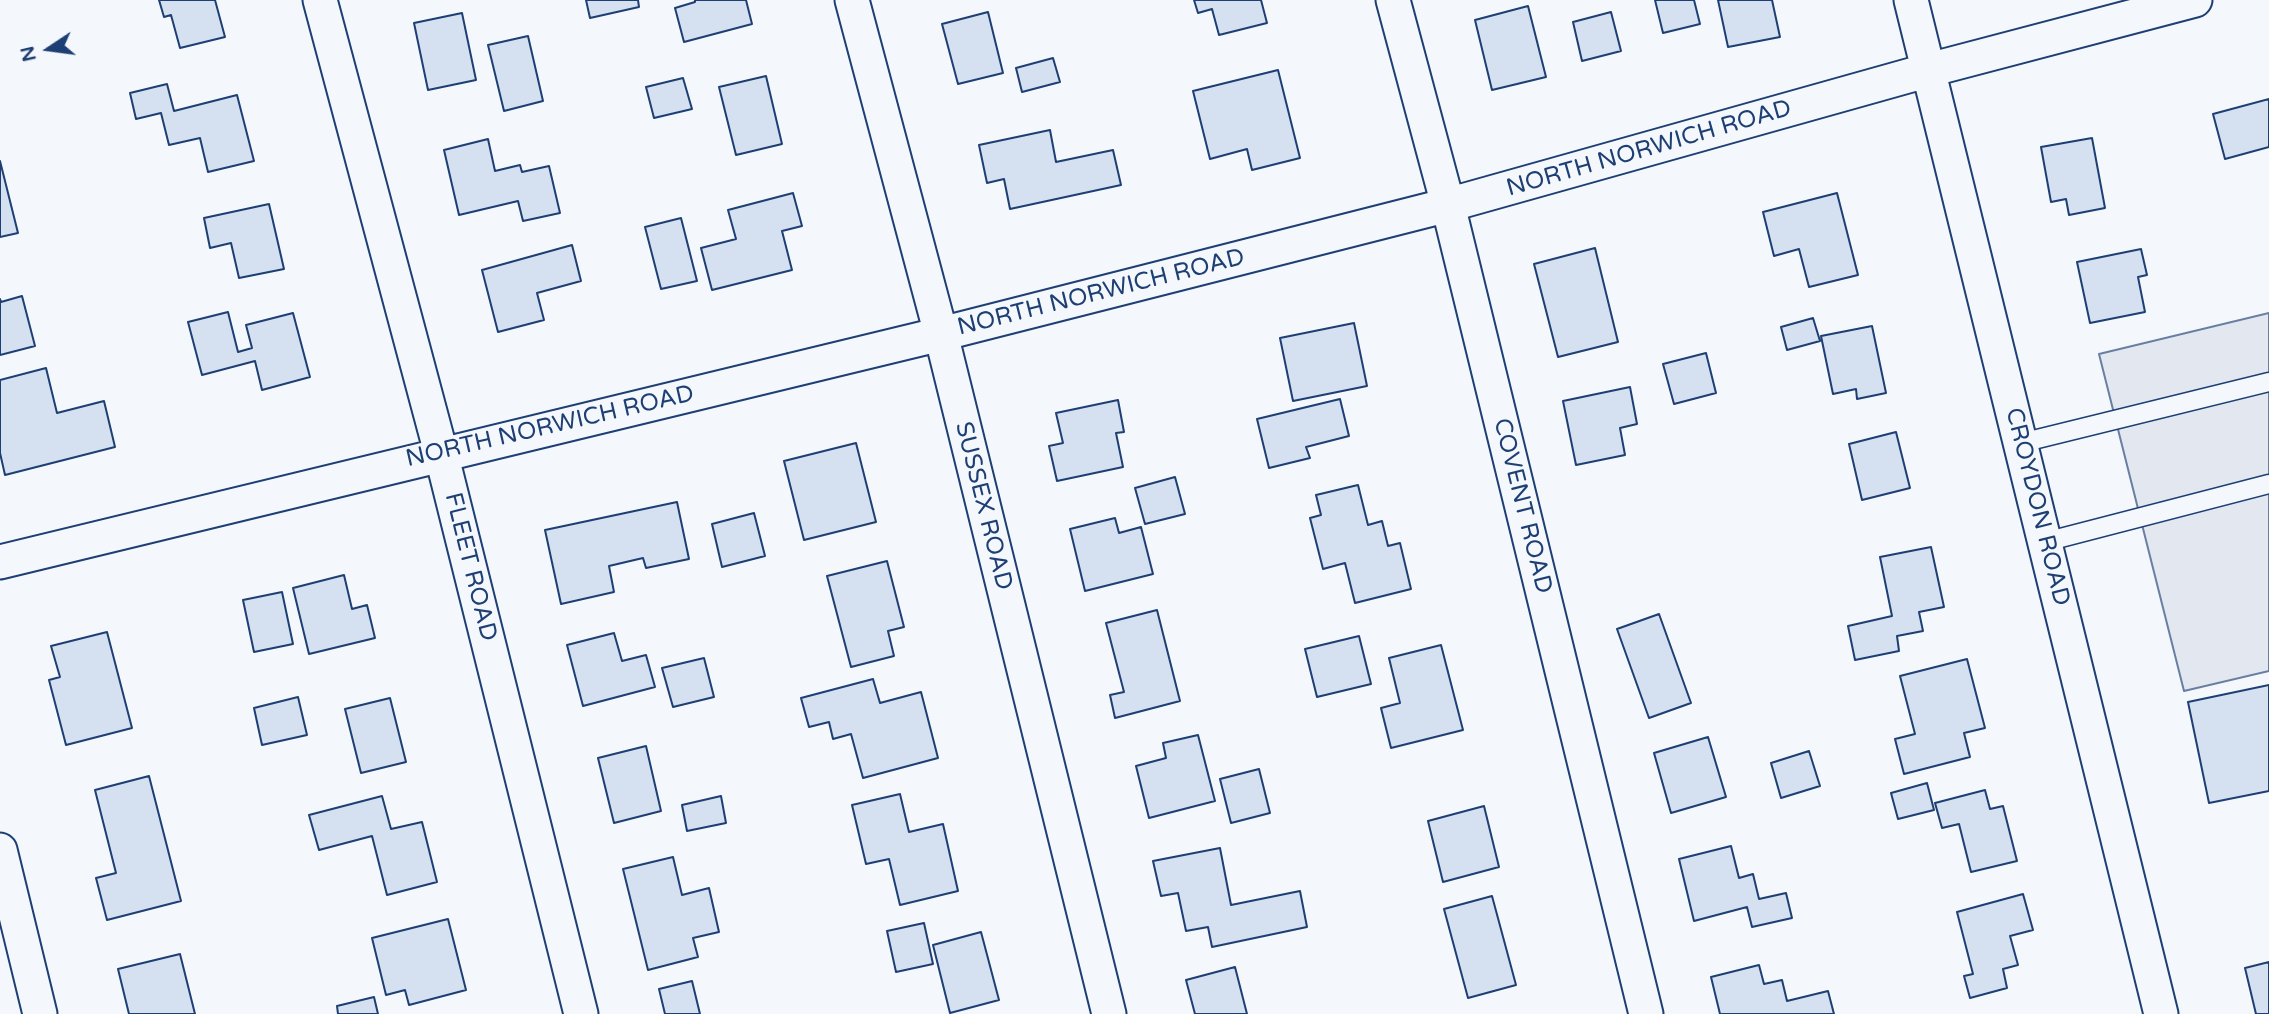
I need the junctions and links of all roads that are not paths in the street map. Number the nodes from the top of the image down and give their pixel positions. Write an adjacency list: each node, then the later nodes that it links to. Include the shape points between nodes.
1 (320, 0): 11 (street, FLEET ROAD)
2 (852, 0): 8 (street, SUSSEX ROAD)
3 (1393, 0): 7 (street, COVENT ROAD)
4 (1911, 0): 6 (street, CROYDON ROAD)
5 (2195, 0): 6 (street, NORTH NORWICH ROAD)
6 (1929, 70): 7 (street, NORTH NORWICH ROAD); 10 (street, CROYDON ROAD)
7 (1448, 205): 8 (street, NORTH NORWICH ROAD); 19 (street, COVENT ROAD)
8 (941, 334): 11 (street, NORTH NORWICH ROAD); 18 (street, SUSSEX ROAD)
9 (2269, 382): 10 (lane)
10 (2021, 443): 13 (street, CROYDON ROAD)
11 (441, 453): 14 (street, NORTH NORWICH ROAD); 17 (street, FLEET ROAD)
12 (2269, 484): 13 (lane)
13 (2045, 542): 20 (street, CROYDON ROAD)
14 (0, 562)
15 (0, 850): 16 (street)
16 (40, 1014)
17 (581, 1014)
18 (1109, 1014)
19 (1646, 1014)
20 (2161, 1014)

